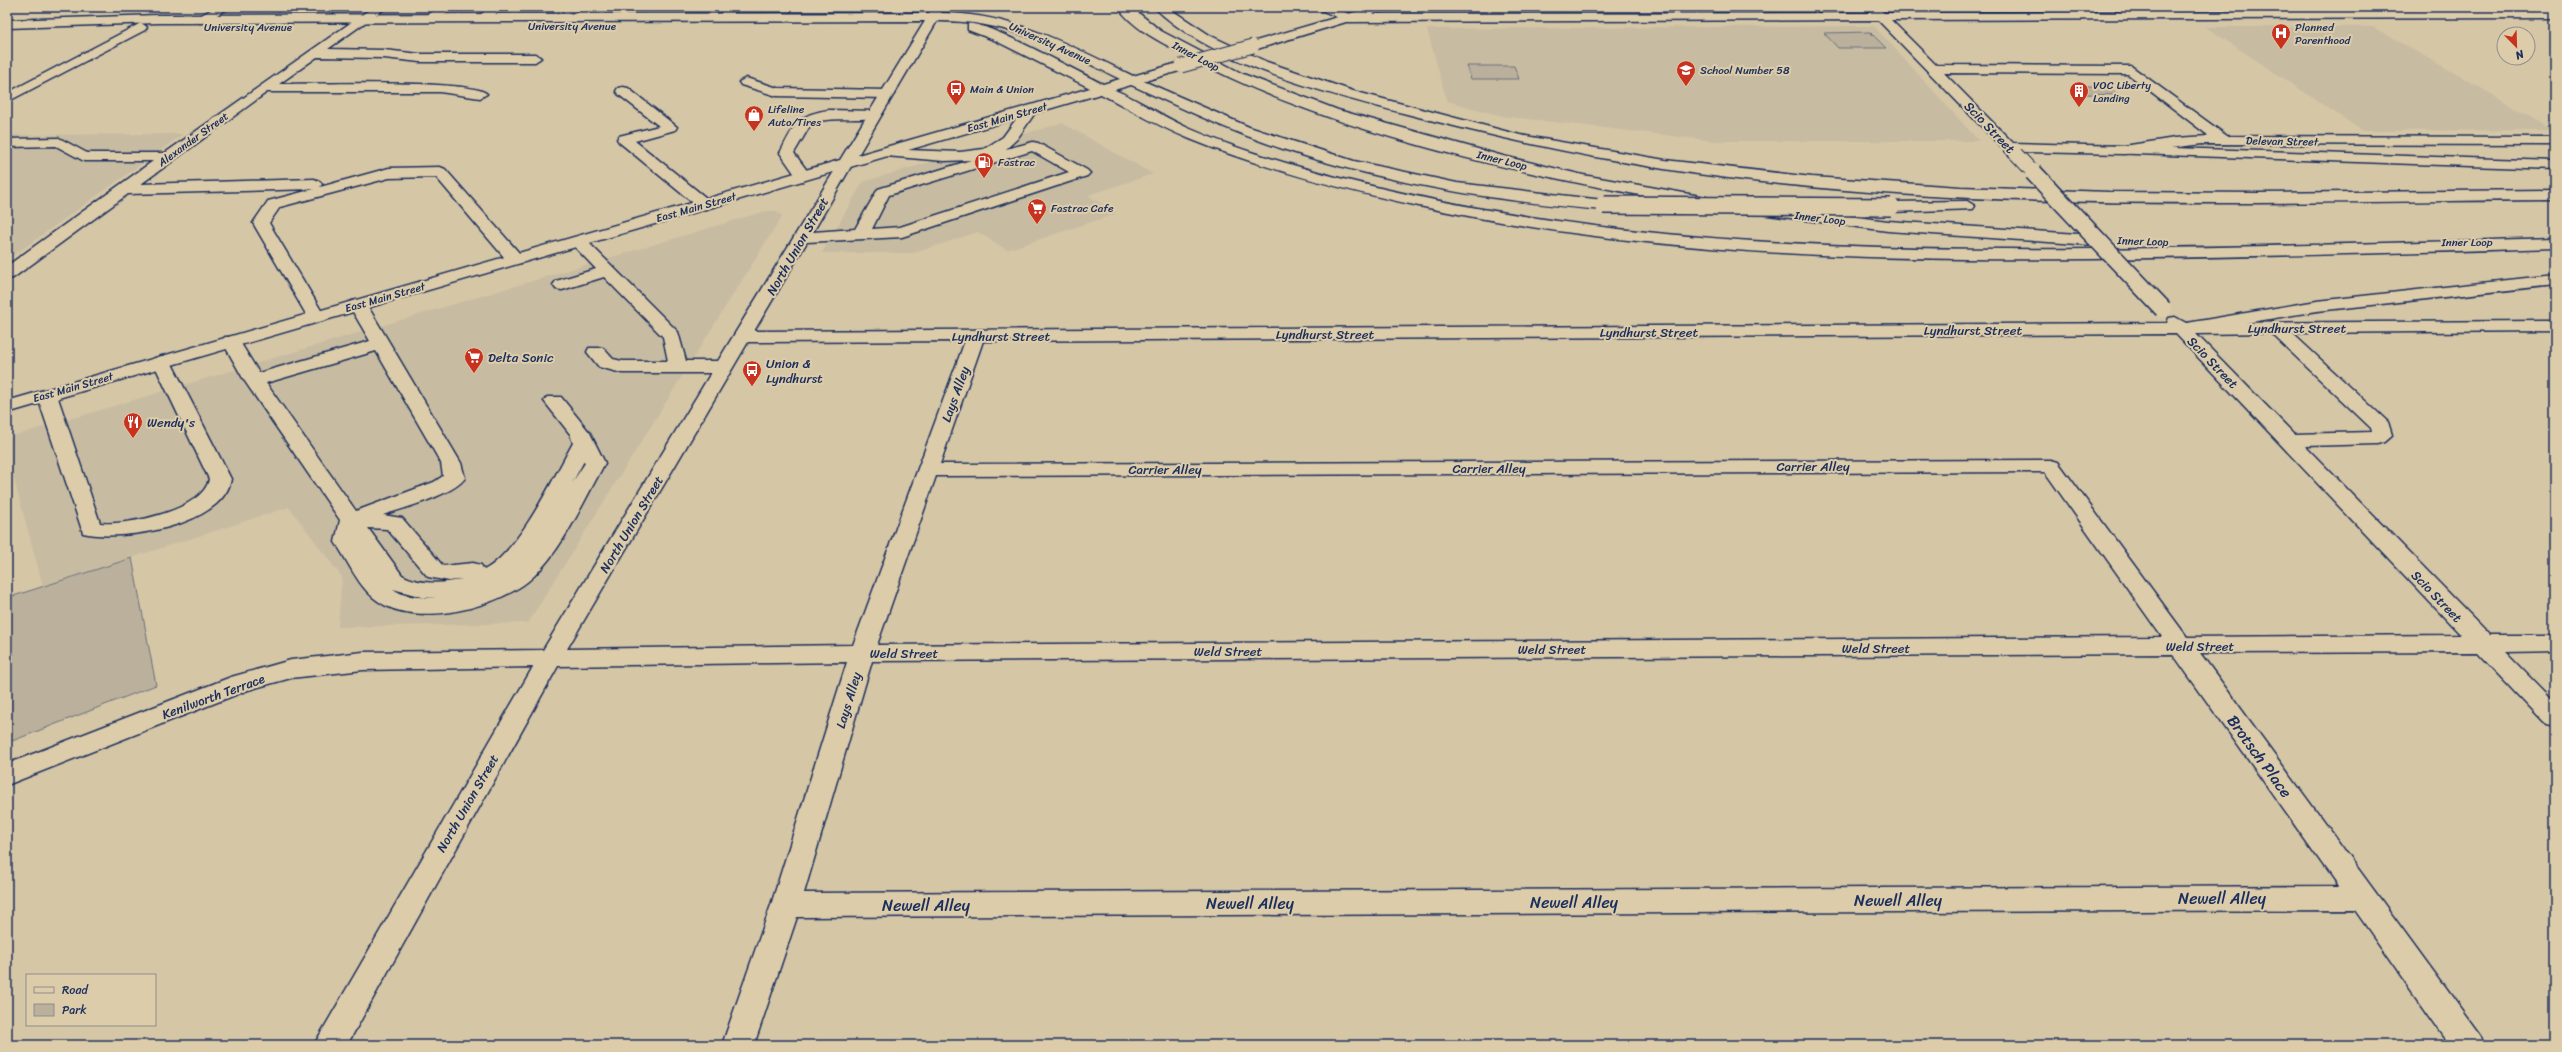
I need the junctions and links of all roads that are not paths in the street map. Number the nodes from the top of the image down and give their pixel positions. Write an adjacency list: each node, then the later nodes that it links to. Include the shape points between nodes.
1 (225, 7): 29 (main road)
2 (381, 7): 30 (main road, Alexander Street)
3 (447, 7): 25 (main road)
4 (496, 7): 26 (main road)
5 (590, 7): 27 (main road)
6 (732, 7): 23 (main road)
7 (1124, 7): 66 (main road, Inner Loop, via 1139,22 1163,38 1226,72 1348,118 1536,169 1725,205 1888,226 2098,240 2300,243)
8 (1160, 7): 61 (main road, Inner Loop, via 1181,24 1213,41 1298,77 1356,96 1511,136 1678,166 1820,183 1968,193)
9 (1320, 7): 28 (main road)
10 (1384, 7): 28 (main road, East Main Street)
11 (1651, 7): 24 (main road)
12 (1871, 7): 21 (main road, Scio Street)
13 (1993, 7): 22 (main road)
14 (2111, 7): 19 (main road)
15 (1597, 12): 24 (main road); 28 (main road)
16 (1687, 12): 17 (main road); 24 (main road)
17 (1724, 12): 21 (main road)
18 (2555, 14): 19 (main road)
19 (2123, 15): 22 (main road)
20 (933, 16): 23 (main road, University Avenue); 30 (main road, University Avenue); 37 (main road, University Avenue, via 980,18 1012,24); 40 (main road, University Avenue, via 960,26 986,31); 43 (main road, North Union Street)
21 (1881, 16): 22 (main road); 36 (main road, Scio Street)
22 (2004, 16)
23 (724, 17): 27 (main road, University Avenue)
24 (1658, 17)
25 (432, 18): 26 (main road, University Avenue); 30 (main road, University Avenue)
26 (484, 18): 27 (main road, University Avenue)
27 (577, 18)
28 (1348, 18): 37 (main road, East Main Street, bridge)
29 (200, 19): 30 (main road, University Avenue); 32 (main road, University Avenue)
30 (360, 22): 33 (main road, University Avenue); 34 (main road, Alexander Street)
31 (7, 24): 32 (main road, University Avenue)
32 (28, 24): 33 (main road, University Avenue)
33 (141, 27): 44 (main road)
34 (315, 53): 35 (main road, via 384,54 420,58); 39 (main road, Alexander Street)
35 (535, 58)
36 (1933, 69): 47 (main road, via 2131,70); 50 (main road, Scio Street)
37 (1132, 80): 40 (main road, East Main Street); 61 (main road, University Avenue, bridge, via 1253,134 1337,161 1487,193 1603,204 1691,207 1891,207 2153,204)
38 (746, 82): 43 (main road, via 777,92)
39 (264, 88): 42 (main road, via 440,88); 54 (main road, Alexander Street)
40 (1102, 89): 45 (main road, East Main Street); 66 (main road, University Avenue, via 1204,139 1338,182 1408,200 1507,220 1656,240 1782,250 1909,254 2231,253)
41 (623, 90): 62 (main road, via 670,127 624,139)
42 (480, 94)
43 (887, 94): 46 (main road, North Union Street)
44 (7, 98)
45 (1030, 110): 52 (main road, East Main Street); 53 (main road, via 1006,144)
46 (874, 115): 55 (main road, North Union Street); 57 (main road, via 814,117 805,122 787,154)
47 (2225, 141): 48 (main road, Delevan Street); 51 (main road, Delevan Street, via 2184,141)
48 (2555, 141)
49 (7, 143): 54 (main road, via 58,142 84,157)
50 (2012, 150): 51 (main road, Delevan Street); 76 (main road, Scio Street, bridge)
51 (2112, 150): 56 (main road)
52 (886, 152): 53 (main road); 55 (main road, East Main Street)
53 (993, 155): 63 (main road, via 883,192); 63 (main road, via 1033,146 1082,173 902,232)
54 (169, 157): 59 (main road, Alexander Street)
55 (846, 163): 57 (main road, East Main Street); 64 (main road, North Union Street)
56 (2555, 165)
57 (803, 176): 62 (main road, East Main Street)
58 (349, 183): 59 (main road); 67 (main road, via 389,172 440,172); 73 (main road, via 274,204 261,223)
59 (125, 189): 69 (main road, Alexander Street)
60 (2555, 195): 61 (main road, Inner Loop)
61 (2404, 196)
62 (704, 204): 65 (main road, East Main Street)
63 (861, 234): 64 (main road)
64 (802, 237): 78 (main road, North Union Street)
65 (578, 241): 67 (main road, East Main Street); 68 (main road)
66 (2555, 242)
67 (515, 259): 72 (main road, East Main Street)
68 (606, 271): 71 (main road); 83 (main road, via 672,336)
69 (7, 274)
70 (2555, 280): 76 (main road, via 2317,306)
71 (562, 285)
72 (358, 305): 73 (main road, East Main Street); 80 (main road)
73 (316, 317): 79 (main road, East Main Street)
74 (2555, 326): 75 (main road, Lyndhurst Street)
75 (2276, 328): 76 (main road, Lyndhurst Street); 89 (main road, via 2381,426 2382,431 2382,435 2377,438)
76 (2181, 329): 77 (main road, Lyndhurst Street); 89 (main road, Scio Street)
77 (976, 336): 78 (main road, Lyndhurst Street); 92 (main road, Lays Alley)
78 (744, 337): 84 (main road, North Union Street)
79 (231, 341): 82 (main road, East Main Street); 85 (main road)
80 (380, 344): 85 (main road); 93 (main road, via 450,463 454,478 441,486)
81 (596, 352): 83 (main road, via 606,363 622,367)
82 (162, 362): 86 (main road, East Main Street); 86 (main road, via 220,479 213,497 201,506 152,524 111,532 99,532 91,528)
83 (678, 367): 84 (main road)
84 (725, 367): 99 (main road, North Union Street)
85 (254, 380): 93 (main road)
86 (47, 395): 88 (main road, East Main Street)
87 (554, 401): 90 (main road, via 580,434)
88 (7, 407)
89 (2288, 440): 96 (main road, Scio Street)
90 (583, 443): 93 (main road, via 595,463 538,556 518,579 487,594 438,604 418,605 392,599 374,582 346,542); 94 (main road, via 561,485)
91 (2051, 466): 92 (main road, Carrier Alley); 97 (main road, Brotsch Place)
92 (928, 470): 98 (main road, Lays Alley)
93 (351, 520): 94 (main road, via 394,523 432,569 441,574 479,569); 94 (main road, via 394,580 416,588 454,589 480,582 503,570)
94 (521, 547)
95 (2555, 643): 96 (main road, Weld Street)
96 (2483, 644): 97 (main road, Weld Street); 100 (main road, Scio Street)
97 (2181, 646): 98 (main road, Weld Street); 102 (main road, Brotsch Place)
98 (862, 653): 99 (main road, Weld Street); 103 (main road, Lays Alley)
99 (550, 658): 101 (main road, Kenilworth Terrace, via 363,661 292,669 240,683); 104 (main road, North Union Street)
100 (2555, 718)
101 (7, 775)
102 (2361, 898): 103 (main road, Newell Alley); 106 (main road, Brotsch Place)
103 (786, 905): 105 (main road, Lays Alley)
104 (330, 1045)
105 (738, 1045)
106 (2469, 1045)

